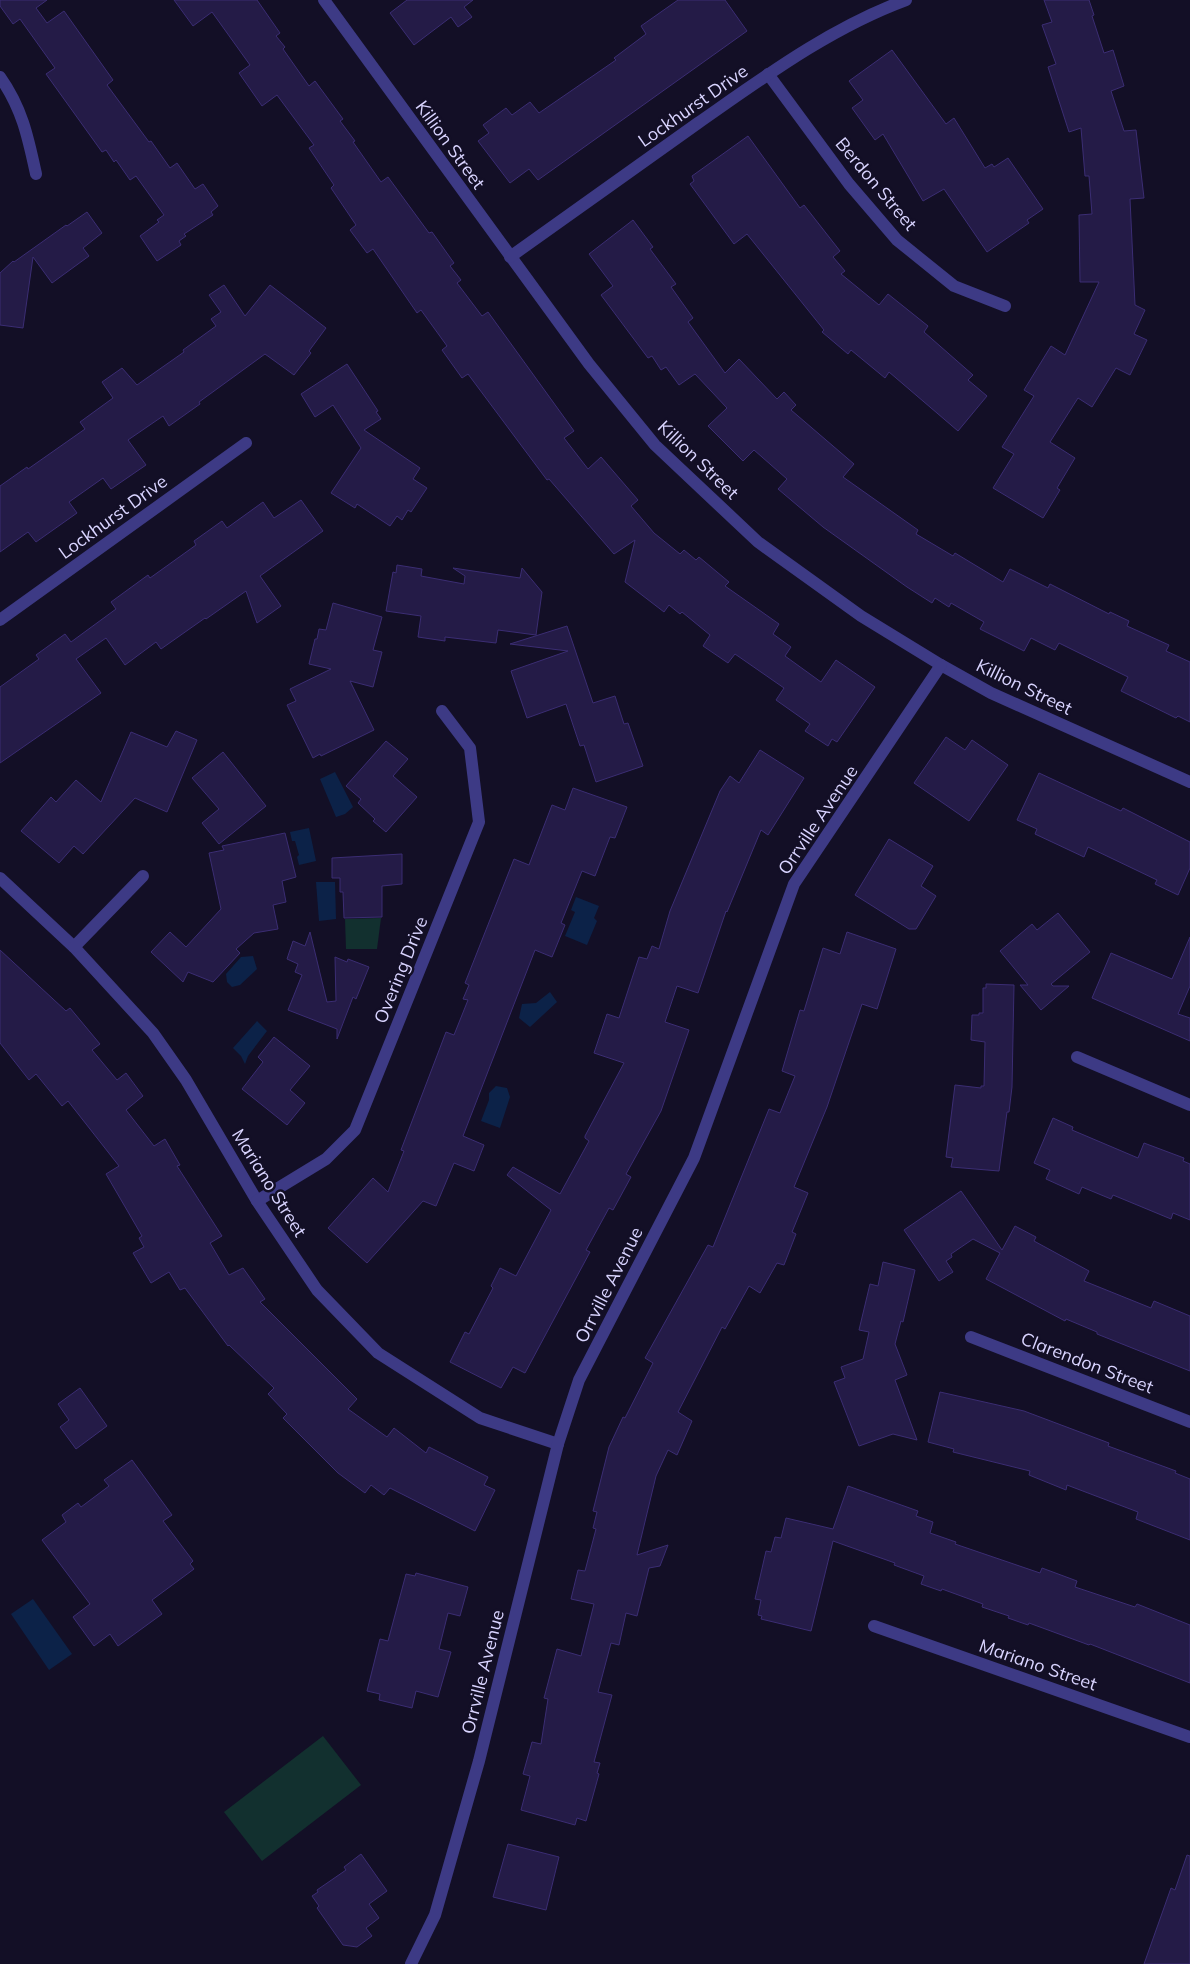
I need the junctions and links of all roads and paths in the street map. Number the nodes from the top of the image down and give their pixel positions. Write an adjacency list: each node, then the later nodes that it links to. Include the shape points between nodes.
1 (324, 0): 6 (street, Killion Street)
2 (906, 0): 3 (street, Lockhurst Drive, via 883,8 822,40)
3 (768, 74): 6 (street, Lockhurst Drive); 7 (street, Berdon Street, via 849,184 897,240 954,286)
4 (0, 77): 5 (street, via 25,123)
5 (36, 174)
6 (510, 257): 10 (street, Killion Street, via 589,364 655,445 758,542 861,616)
7 (1005, 306)
8 (246, 443): 9 (street, Lockhurst Drive)
9 (0, 620)
10 (941, 665): 12 (street, Killion Street, via 991,692); 21 (street, Orrville Avenue, via 794,884 694,1158 579,1380)
11 (442, 711): 18 (street, Overing Drive, via 470,748 479,822 356,1130 326,1159)
12 (1190, 782)
13 (143, 876): 15 (street)
14 (0, 878): 15 (street, Mariano Street)
15 (74, 947): 18 (street, Mariano Street, via 153,1033 186,1080)
16 (1077, 1057): 17 (street)
17 (1190, 1105)
18 (257, 1202): 21 (street, Mariano Street, via 317,1290 378,1353 480,1418)
19 (971, 1337): 20 (street, Clarendon Street)
20 (1190, 1422)
21 (558, 1444): 24 (street, Orrville Avenue, via 479,1760 435,1915)
22 (874, 1626): 23 (street, Mariano Street)
23 (1190, 1737)
24 (411, 1964)

